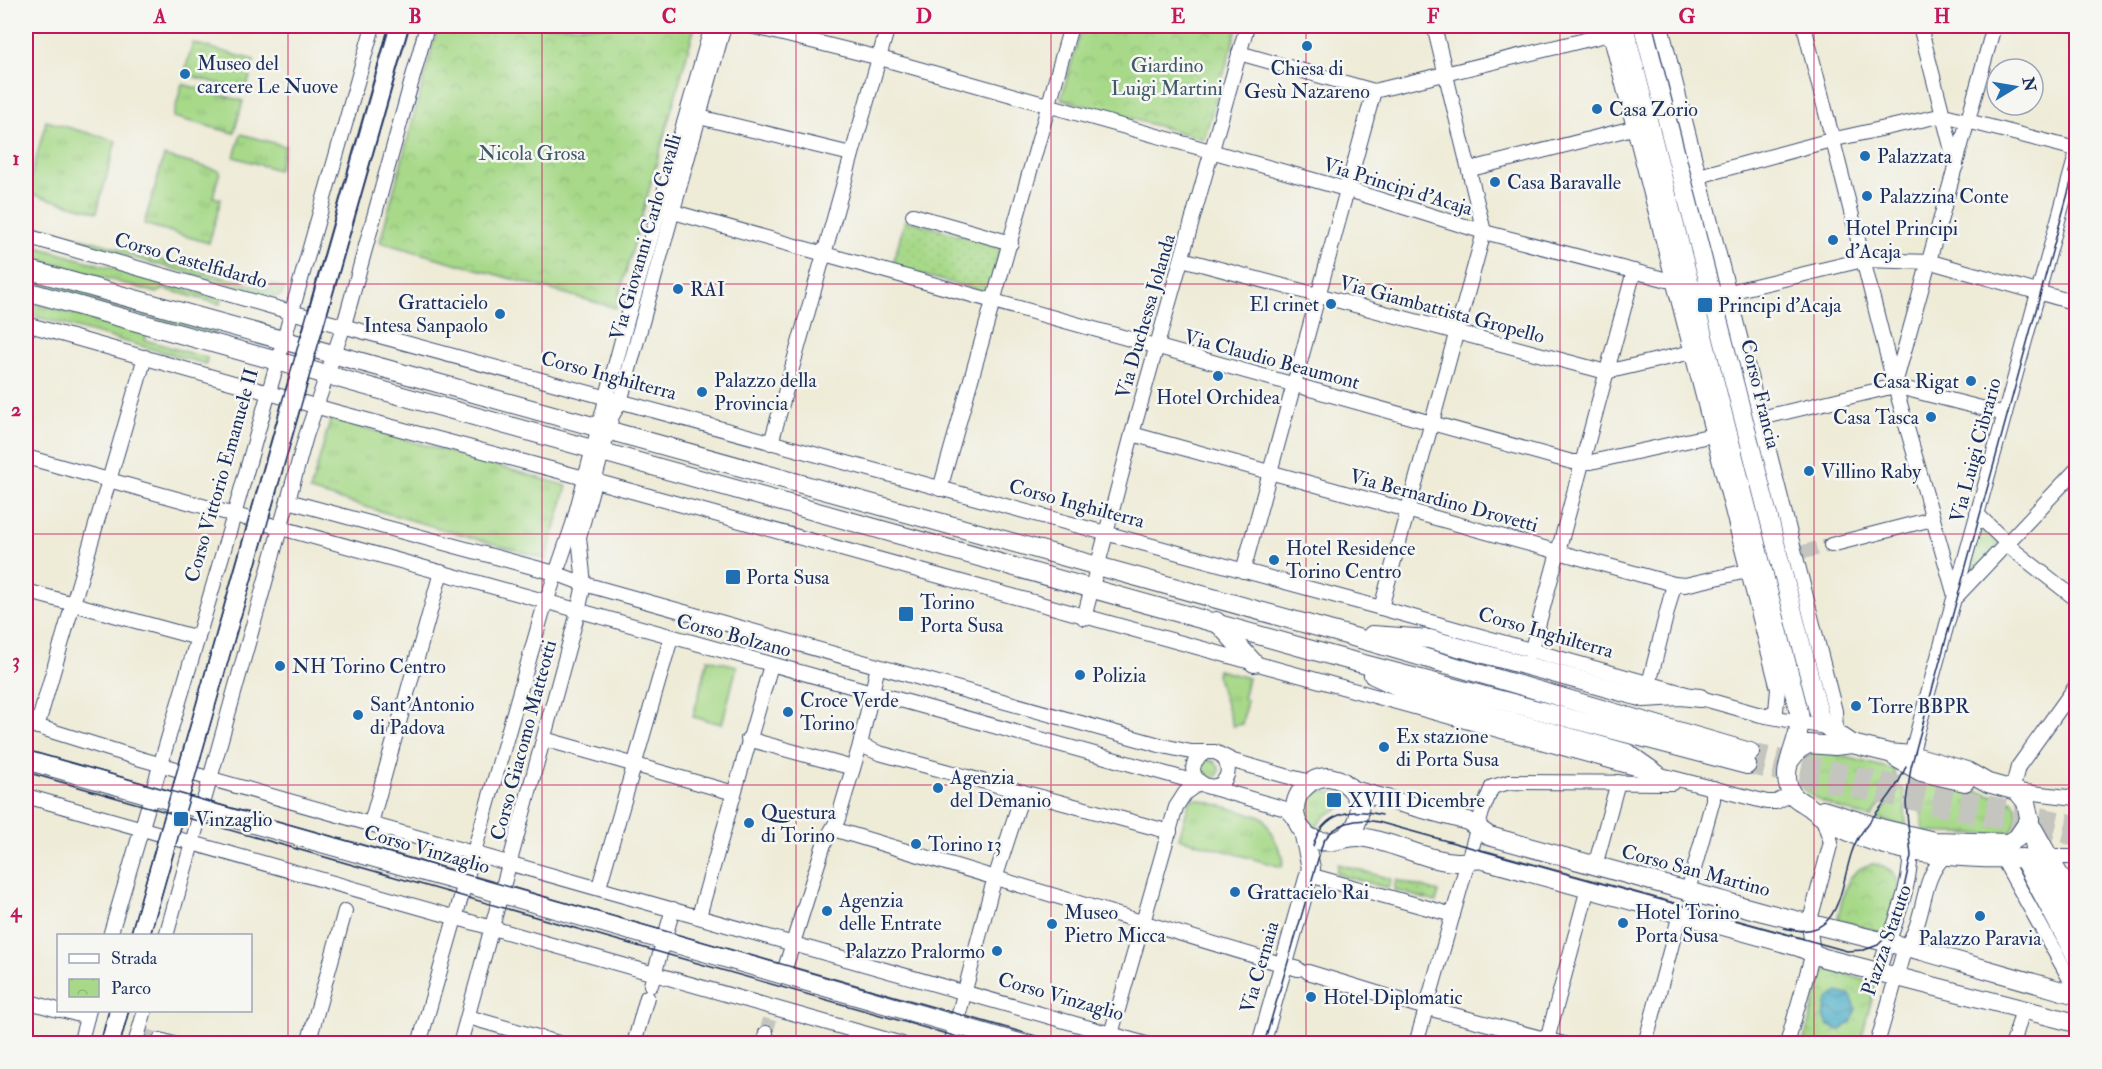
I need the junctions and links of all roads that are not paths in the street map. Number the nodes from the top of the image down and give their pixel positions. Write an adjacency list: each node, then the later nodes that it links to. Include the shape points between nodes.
1 (373, 26): 53 (street, Corso Vittorio Emanuele II)
2 (400, 26): 54 (main road)
3 (427, 26): 56 (street)
4 (712, 26): 23 (street, Via Giovanni Carlo Cavalli)
5 (724, 26): 23 (street, Via Giovanni Carlo Cavalli)
6 (751, 26): 18 (street, Via Principi d'Acaja)
7 (888, 26): 18 (street)
8 (1071, 26): 21 (street)
9 (1247, 26): 17 (street, Via Duchessa Jolanda)
10 (1434, 26): 19 (street)
11 (1643, 26): 48 (main road, Corso Francia)
12 (1661, 26): 33 (street, Corso Francia)
13 (1804, 26): 26 (street)
14 (1920, 26): 22 (street)
15 (1994, 26): 24 (street)
16 (1614, 28): 19 (street); 25 (street, Corso Francia); 46 (main road, Corso Francia)
17 (1239, 53): 20 (street); 28 (street, Via Duchessa Jolanda)
18 (880, 58): 21 (street, Via Principi d'Acaja); 29 (street)
19 (1447, 75): 20 (street); 32 (street)
20 (1374, 92): 34 (street)
21 (1049, 107): 28 (street, Via Principi d'Acaja); 39 (street)
22 (1944, 115): 24 (street); 26 (street); 31 (street)
23 (693, 116): 29 (street); 35 (street, Via Giovanni Carlo Cavalli)
24 (1968, 122): 27 (street); 31 (street)
25 (1633, 128): 32 (street); 46 (street, Corso Francia)
26 (1831, 140): 33 (street); 42 (street)
27 (2076, 149)
28 (1210, 152): 34 (street, Via Principi d'Acaja); 41 (street, Via Duchessa Jolanda)
29 (851, 154): 40 (street)
30 (2076, 155): 49 (street, Via Luigi Cibrario)
31 (1956, 168): 43 (street)
32 (1471, 169): 37 (street)
33 (1700, 176): 48 (street, Corso Francia)
34 (1349, 190): 37 (street, Via Principi d'Acaja); 50 (street)
35 (666, 209): 40 (street, Via Claudio Beaumont); 71 (street, Via Giovanni Carlo Cavalli); 73 (street, Via Giovanni Carlo Cavalli)
36 (913, 215): 39 (street)
37 (1484, 232): 45 (street, Via Principi d'Acaja); 57 (street)
38 (26, 236): 53 (street, Corso Castelfidardo)
39 (1011, 243): 51 (street)
40 (823, 254): 51 (street, Via Claudio Beaumont); 81 (street)
41 (1182, 259): 50 (street, Via Giambattista Gropello); 59 (street, Via Duchessa Jolanda)
42 (1863, 260): 43 (street, Via Principi d'Acaja); 48 (street, Via Principi d'Acaja); 69 (street)
43 (1931, 262): 49 (street, Via Principi d'Acaja); 69 (street)
44 (26, 269): 58 (main road)
45 (1634, 270): 46 (street, Via Principi d'Acaja); 66 (street)
46 (1682, 283): 48 (street, Via Principi d'Acaja); 61 (street, Corso Francia); 123 (main road, Corso Francia)
47 (26, 291): 64 (main road)
48 (1720, 292): 76 (street, Corso Francia); 129 (main road, Corso Francia)
49 (2039, 292): 52 (street, Via Principi d'Acaja); 75 (street, Via Luigi Cibrario)
50 (1320, 297): 57 (street, Via Giambattista Gropello); 68 (street)
51 (994, 302): 59 (street, Via Claudio Beaumont); 89 (street)
52 (2076, 303)
53 (291, 312): 54 (street, Corso Castelfidardo); 58 (street, Corso Vittorio Emanuele II)
54 (317, 318): 56 (street, Corso Castelfidardo); 60 (main road)
55 (26, 324): 63 (street)
56 (344, 325): 62 (street); 71 (street, Corso Inghilterra)
57 (1456, 334): 66 (street, Via Giambattista Gropello); 77 (street)
58 (283, 342): 60 (main road); 64 (street, Corso Vittorio Emanuele II)
59 (1157, 348): 68 (street, Via Claudio Beaumont); 79 (street, Via Duchessa Jolanda)
60 (308, 349): 62 (main road); 65 (main road)
61 (1692, 352): 66 (street, Via Giambattista Gropello); 80 (street, Corso Francia)
62 (331, 355): 67 (street); 78 (main road)
63 (145, 357): 70 (street); 87 (street)
64 (277, 361): 65 (main road); 70 (street, Corso Vittorio Emanuele II)
65 (303, 368): 67 (main road); 72 (main road)
66 (1606, 372): 84 (street)
67 (325, 375): 74 (street); 82 (main road)
68 (1295, 384): 77 (street, Via Claudio Beaumont); 86 (street)
69 (1895, 386): 75 (street); 76 (street); 94 (street)
70 (268, 392): 72 (street); 93 (street, Corso Vittorio Emanuele II)
71 (606, 398): 73 (street, Corso Inghilterra); 78 (street, Via Giovanni Carlo Cavalli)
72 (294, 400): 74 (street); 95 (main road)
73 (620, 402): 78 (street, Via Giovanni Carlo Cavalli); 81 (street, Corso Inghilterra)
74 (315, 406): 88 (street); 90 (street)
75 (2005, 414): 92 (street, Via Luigi Cibrario)
76 (1761, 418): 122 (street, Corso Francia, via 1800,553)
77 (1432, 423): 84 (street, Via Claudio Beaumont); 91 (street)
78 (603, 430): 82 (street, Via Giovanni Carlo Cavalli); 101 (main road)
79 (1132, 434): 86 (street, Via Bernardino Drovetti); 97 (street, Via Duchessa Jolanda)
80 (1713, 435): 84 (street, Via Claudio Beaumont); 103 (street, Corso Francia)
81 (771, 443): 89 (street, Corso Inghilterra)
82 (597, 450): 88 (street, Via Giovanni Carlo Cavalli); 108 (main road)
83 (26, 457): 87 (street, Corso Bolzano)
84 (1581, 464): 100 (street)
85 (2076, 470): 98 (street)
86 (1270, 472): 91 (street, Via Bernardino Drovetti); 102 (street)
87 (108, 480): 93 (street, Corso Bolzano); 113 (street)
88 (588, 485): 105 (street, Corso Giacomo Matteotti); 106 (street, Corso Giacomo Matteotti, via 579,543); 116 (street)
89 (940, 489): 97 (street, Corso Inghilterra)
90 (288, 501): 96 (street); 105 (street, Corso Bolzano)
91 (1408, 510): 100 (street, Via Bernardino Drovetti); 114 (street)
92 (1977, 514): 98 (street); 110 (street, Via Luigi Cibrario)
93 (234, 515): 95 (street, Corso Bolzano); 120 (street, Corso Vittorio Emanuele II)
94 (1932, 519): 99 (street); 110 (street)
95 (258, 522): 96 (street, Corso Bolzano); 151 (main road)
96 (281, 528): 104 (street, Corso Bolzano); 153 (street)
97 (1106, 534): 101 (street, Via Duchessa Jolanda); 102 (street, Corso Inghilterra)
98 (2006, 542): 110 (street); 111 (street)
99 (1831, 545)
100 (1556, 551): 107 (street, Via Bernardino Drovetti); 124 (street)
101 (1098, 567): 108 (street, Via Duchessa Jolanda); 118 (main road)
102 (1243, 571): 114 (street, Corso Inghilterra)
103 (1747, 571): 107 (street, Via Bernardino Drovetti); 119 (street, Corso Francia)
104 (441, 573): 112 (street, Corso Bolzano); 172 (street)
105 (555, 573): 106 (street, Corso Bolzano); 112 (street, Corso Giacomo Matteotti)
106 (584, 584): 115 (street, Corso Giacomo Matteotti); 128 (street, Corso Bolzano)
107 (1674, 584): 130 (street)
108 (1092, 587): 116 (street, Via Duchessa Jolanda); 117 (main road)
109 (26, 591): 113 (street)
110 (1955, 596): 144 (street, Via Luigi Cibrario)
111 (2076, 599)
112 (545, 603): 115 (street, Corso Bolzano); 183 (street, Corso Giacomo Matteotti)
113 (73, 604): 120 (street); 136 (street)
114 (1381, 608): 124 (street, Corso Inghilterra)
115 (578, 612): 121 (street, Corso Bolzano); 138 (street, Corso Giacomo Matteotti)
116 (1084, 618): 126 (street)
117 (1216, 621): 125 (main road); 126 (main road)
118 (1343, 634): 125 (main road, via 1749,758); 133 (main road, via 1429,639 1644,698)
119 (1763, 635): 123 (street); 134 (street, Corso Francia, via 1779,696 1776,711)
120 (198, 638): 148 (street, Corso Vittorio Emanuele II)
121 (671, 638): 127 (street, Corso Bolzano); 149 (street)
122 (1818, 641): 129 (street); 137 (street, Corso Francia, via 1837,721)
123 (1783, 648): 135 (main road, Corso Francia)
124 (1531, 652): 130 (street, Corso Inghilterra)
125 (1333, 656): 152 (main road, via 1413,694 1627,753)
126 (1254, 663): 152 (street)
127 (771, 665): 132 (street, Corso Bolzano); 139 (street)
128 (878, 666): 132 (street); 142 (street, Corso Bolzano, via 1163,746)
129 (1808, 669): 137 (main road, Corso Francia, via 1820,718)
130 (1649, 684): 133 (street, Corso Inghilterra)
131 (2076, 686): 161 (street, via 2018,767)
132 (871, 692): 141 (street); 157 (street, Corso Bolzano)
133 (1700, 698): 134 (street, Corso Inghilterra)
134 (1766, 716): 135 (street, Corso Inghilterra)
135 (1800, 722): 137 (street); 146 (main road, Corso Francia)
136 (31, 725): 148 (street, Corso Vinzaglio)
137 (1831, 729): 140 (main road)
138 (544, 740): 149 (street); 188 (street, Corso Giacomo Matteotti)
139 (748, 740): 150 (street); 163 (street)
140 (1852, 744): 143 (main road); 146 (main road, via 1808,744)
141 (860, 745): 150 (street); 162 (street)
142 (1203, 753): 145 (street, via 1215,752); 157 (street, via 1193,767)
143 (1889, 753): 144 (main road); 156 (main road, via 1921,772)
144 (1911, 755): 156 (main road, via 1967,771)
145 (1223, 757): 154 (street, via 1300,780); 157 (street, via 1228,768 1225,779 1217,785)
146 (1792, 759): 164 (main road, via 1787,777)
147 (26, 760): 166 (main road, Corso Vinzaglio)
148 (159, 764): 151 (street, Corso Vinzaglio); 166 (street, Corso Vittorio Emanuele II)
149 (635, 765): 163 (street); 193 (street)
150 (853, 768): 175 (street)
151 (187, 772): 153 (street, Corso Vinzaglio); 168 (main road)
152 (1657, 774): 158 (street)
153 (210, 778): 169 (street); 172 (street, Corso Vinzaglio)
154 (1315, 780): 160 (main road, via 1334,778); 173 (main road, via 1296,802)
155 (1618, 782): 158 (street); 176 (street, via 1510,782 1492,787); 189 (street)
156 (1988, 783): 161 (main road)
157 (1203, 784): 173 (street, Corso Bolzano, via 1286,809 1294,814); 177 (street, via 1180,800)
158 (1695, 784): 159 (street)
159 (1713, 788): 164 (street, via 1772,802); 195 (street)
160 (1353, 790): 176 (main road, Corso San Martino, via 1468,821); 179 (main road, via 1359,815 1354,828)
161 (2015, 790): 167 (street); 171 (main road, via 2025,798)
162 (1023, 792): 177 (street); 191 (street)
163 (734, 793): 203 (street)
164 (1791, 794): 170 (main road)
165 (26, 796): 174 (street)
166 (150, 796): 168 (main road, Corso Vinzaglio); 174 (street, Corso Vittorio Emanuele II)
167 (2076, 798)
168 (178, 804): 169 (main road, Corso Vinzaglio); 178 (main road)
169 (201, 810): 180 (street); 192 (main road, Corso Vinzaglio)
170 (1817, 813): 181 (main road, via 1855,833); 205 (street, via 1831,842)
171 (2030, 819): 182 (main road, via 2009,843); 185 (main road)
172 (371, 823): 183 (street, Corso Vinzaglio)
173 (1301, 828): 179 (main road, via 1315,840); 190 (main road, Via Cernaia)
174 (141, 829): 178 (street); 208 (street, Corso Vittorio Emanuele II)
175 (832, 829): 191 (street); 212 (street)
176 (1478, 829): 187 (street); 189 (main road, Corso San Martino, via 1489,836)
177 (1170, 832): 204 (street)
178 (168, 836): 180 (street); 209 (main road)
179 (1339, 840): 187 (main road, via 1361,837 1457,862); 190 (main road, Via Cernaia)
180 (192, 843): 197 (street); 210 (street)
181 (1910, 843): 182 (main road); 213 (street, Piazza Statuto)
182 (1946, 850): 186 (main road); 213 (street, Piazza Statuto, via 1934,866 1915,935)
183 (472, 851): 188 (street, Corso Vinzaglio); 192 (street, Corso Giacomo Matteotti)
184 (2076, 857): 185 (street)
185 (2038, 858): 186 (main road); 198 (street); 207 (main road); 215 (main road)
186 (2003, 859): 220 (street)
187 (1469, 860): 194 (main road, via 1484,860); 201 (street)
188 (510, 862): 193 (street, Corso Vinzaglio); 196 (street, Corso Giacomo Matteotti)
189 (1595, 866): 195 (main road, Corso San Martino)
190 (1310, 872): 201 (street); 216 (main road, Via Cernaia)
191 (996, 879): 204 (street); 221 (street)
192 (464, 883): 196 (main road, Corso Vinzaglio); 202 (street, Corso Giacomo Matteotti)
193 (599, 887): 199 (street, Corso Vinzaglio)
194 (1588, 888): 200 (main road); 236 (street)
195 (1688, 891): 205 (main road, Corso San Martino)
196 (502, 894): 206 (street, Corso Giacomo Matteotti); 211 (main road, Corso Vinzaglio)
197 (348, 900): 202 (street); 239 (street)
198 (2076, 902)
199 (673, 909): 203 (street, Corso Vinzaglio); 211 (street)
200 (1680, 914): 214 (main road); 251 (street)
201 (1453, 915): 224 (street)
202 (454, 916): 206 (street); 240 (street, Corso Giacomo Matteotti)
203 (699, 916): 212 (street, Corso Vinzaglio)
204 (1145, 923): 216 (street); 234 (street)
205 (1809, 924): 213 (main road, Corso San Martino); 214 (street)
206 (493, 926): 219 (street); 230 (street, Corso Giacomo Matteotti)
207 (2076, 931)
208 (111, 934)
209 (141, 934)
210 (167, 934)
211 (664, 940): 217 (main road, Corso Vinzaglio); 219 (street)
212 (793, 943): 217 (street); 221 (street, Corso Vinzaglio)
213 (1896, 944): 218 (street, Piazza Statuto); 222 (main road, Corso San Martino)
214 (1813, 953): 218 (main road); 252 (street)
215 (2076, 957)
216 (1296, 969): 224 (street); 248 (main road, Via Cernaia)
217 (783, 975): 232 (main road, Corso Vinzaglio)
218 (1886, 975): 226 (main road); 253 (street, Piazza Statuto)
219 (651, 985): 233 (street); 243 (street)
220 (2076, 990)
221 (963, 992): 232 (street); 234 (street, Corso Vinzaglio)
222 (2076, 995)
223 (26, 1000): 225 (street)
224 (1426, 1008): 236 (street); 249 (street)
225 (57, 1009)
226 (2023, 1010): 231 (main road); 254 (street)
227 (119, 1012): 238 (main road)
228 (145, 1012): 235 (street)
229 (88, 1014): 237 (street)
230 (468, 1017): 241 (street, Corso Giacomo Matteotti); 242 (street)
231 (2076, 1023)
232 (955, 1024): 245 (street); 246 (main road, Corso Vinzaglio)
233 (768, 1026): 244 (street)
234 (1111, 1034): 247 (street, Corso Vinzaglio)
235 (140, 1038)
236 (1547, 1041): 250 (street)
237 (80, 1044)
238 (110, 1044)
239 (308, 1044)
240 (419, 1044)
241 (460, 1044)
242 (562, 1044)
243 (634, 1044)
244 (902, 1044)
245 (951, 1044)
246 (1023, 1044)
247 (1146, 1044)
248 (1261, 1044)
249 (1416, 1044)
250 (1564, 1044)
251 (1645, 1044)
252 (1787, 1044)
253 (1877, 1044)
254 (2013, 1044)

